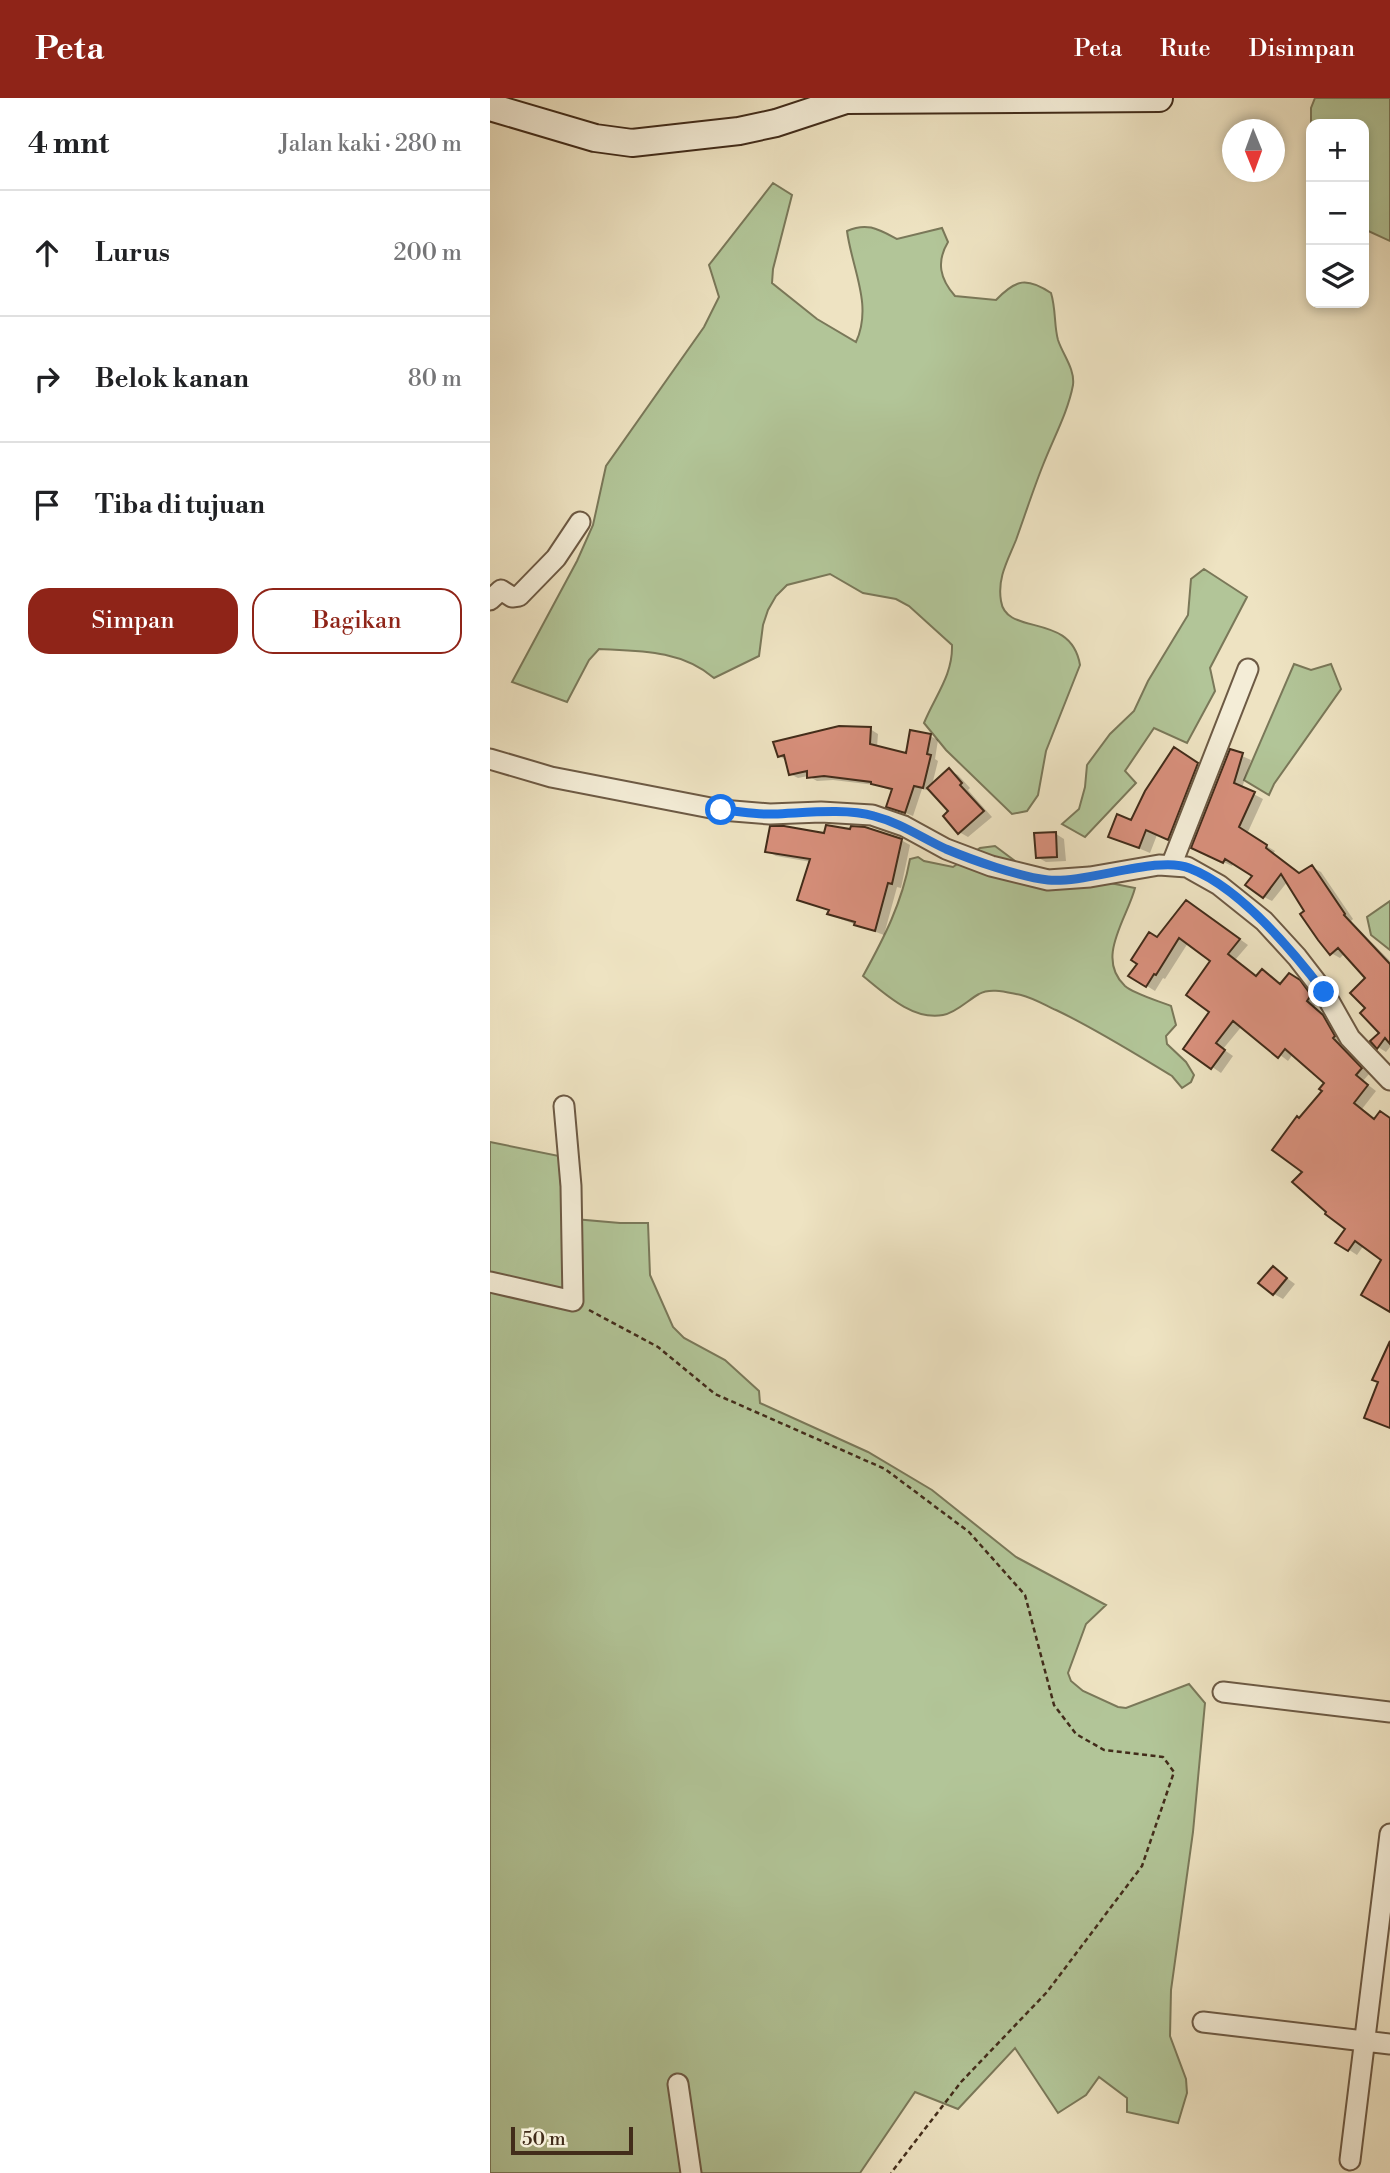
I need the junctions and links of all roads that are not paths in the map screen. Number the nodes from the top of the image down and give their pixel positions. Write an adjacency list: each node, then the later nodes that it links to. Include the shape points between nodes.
1 (1159, 98): 2 (street, via 846,100 739,131 632,143 596,138)
2 (490, 107)
3 (580, 522): 4 (street, via 556,558 519,596 501,590)
4 (490, 600)
5 (1248, 669): 7 (street)
6 (490, 759): 7 (street, via 551,777 721,810 872,815 991,866 1048,880)
7 (1171, 866): 8 (street, via 1187,867 1219,885 1264,922 1324,992 1350,1038)
8 (1390, 1080)
9 (564, 1106): 10 (street, via 573,1301)
10 (490, 1282)
11 (1223, 1692): 12 (street)
12 (1390, 1712)
13 (1390, 1834): 15 (street)
14 (1203, 2022): 15 (street)
15 (1365, 2041): 16 (street); 18 (street)
16 (1390, 2044)
17 (678, 2084): 19 (street)
18 (1350, 2160)
19 (691, 2173)

